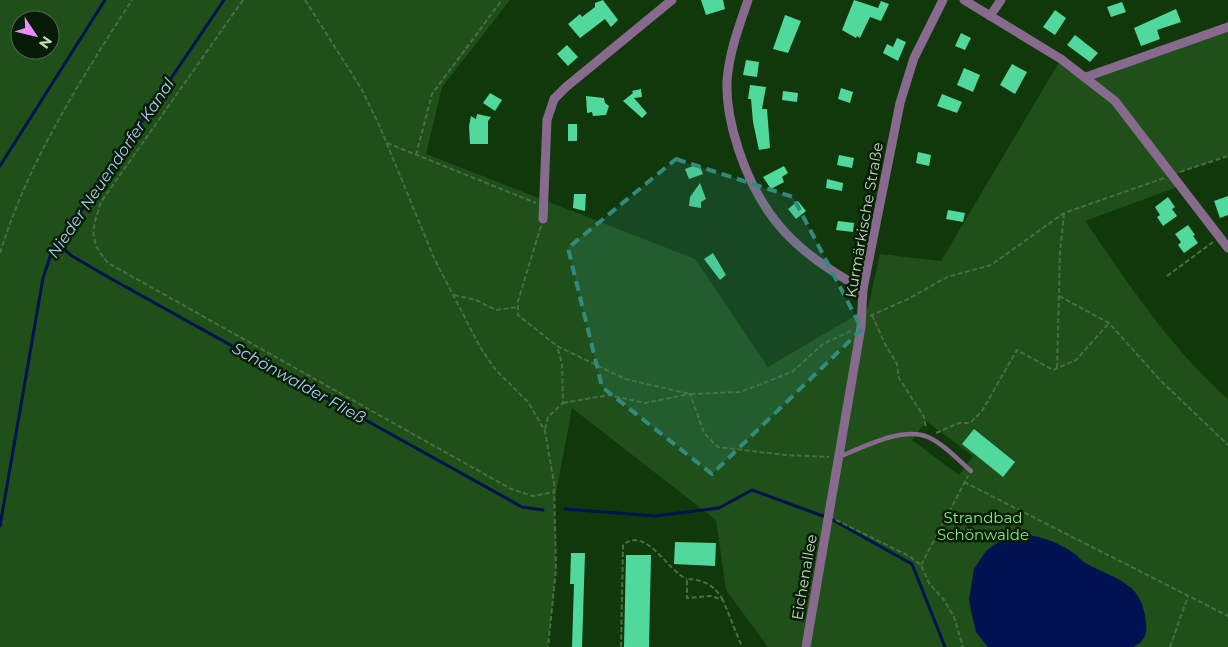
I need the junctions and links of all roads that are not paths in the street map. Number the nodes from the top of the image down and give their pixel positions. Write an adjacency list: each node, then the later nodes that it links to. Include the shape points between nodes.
1 (672, 0): 9 (street, via 554,99 547,120)
2 (748, 0): 12 (street, via 732,50 727,80 728,109 745,169 767,213 787,236 835,274)
3 (943, 0): 12 (street, Kurmärkische Straße, via 914,58 900,103)
4 (964, 0): 6 (street)
5 (1001, 0): 6 (street)
6 (990, 16): 8 (street)
7 (1228, 27): 8 (street)
8 (1086, 77): 10 (street, via 1115,101)
9 (543, 219)
10 (1224, 237): 11 (street)
11 (1228, 248)
12 (863, 289): 13 (street, Kurmärkische Straße, via 861,327)
13 (839, 457): 14 (lane, via 877,441 912,433 927,437); 15 (street, Kurmärkische Straße)
14 (971, 471)
15 (829, 516): 16 (street, Eichenallee)
16 (806, 647)

